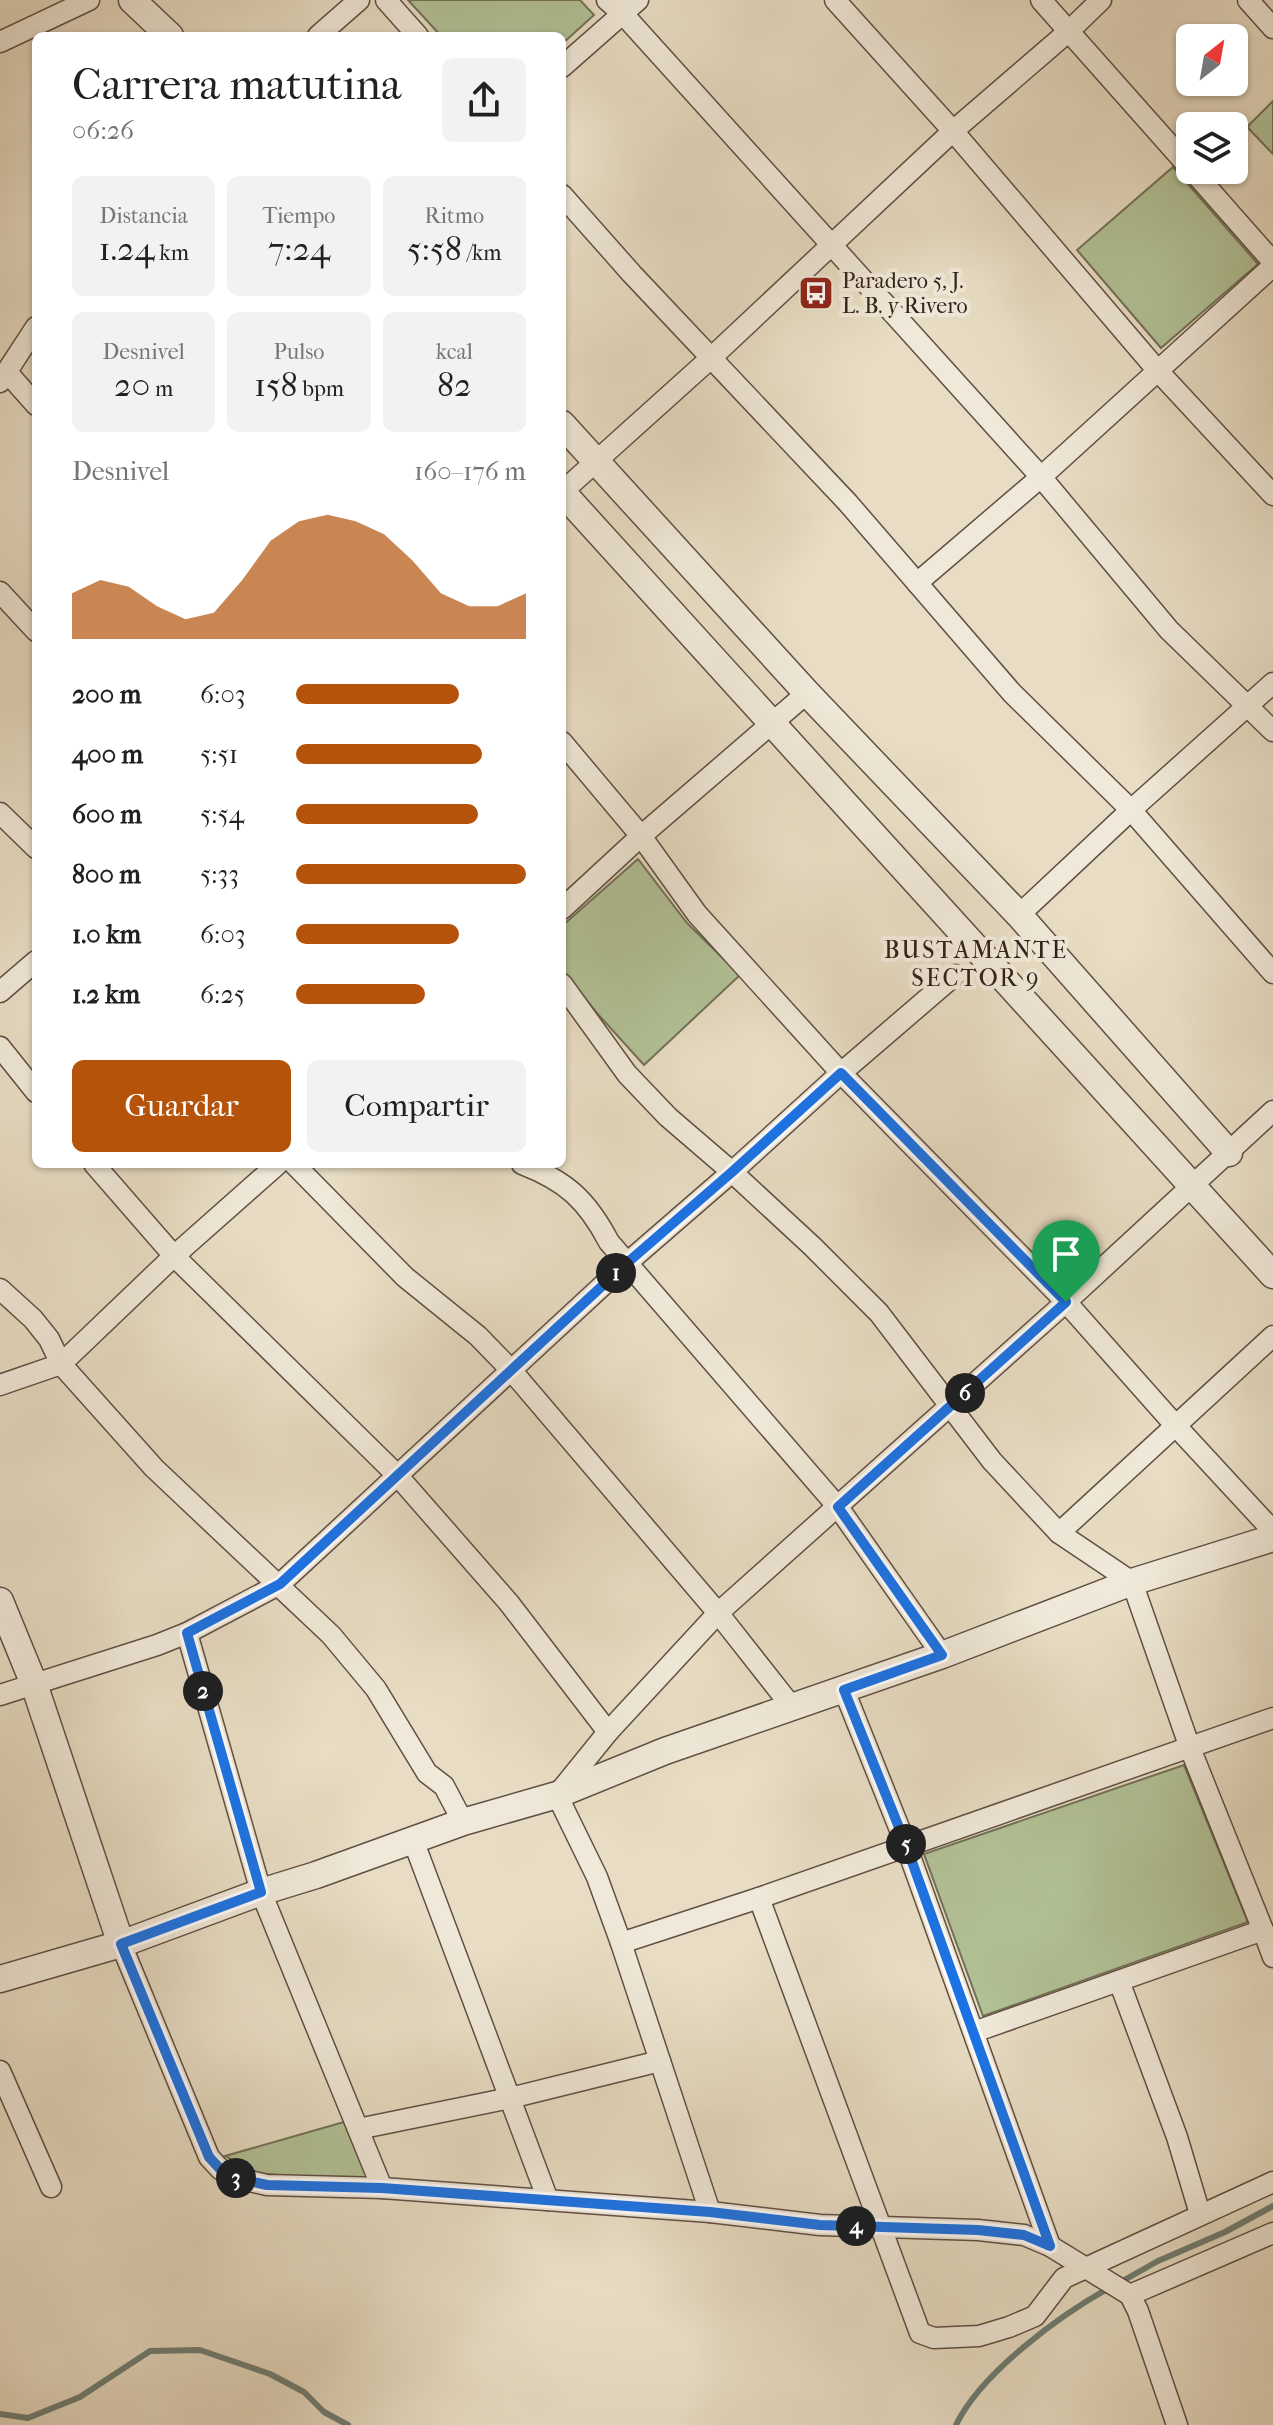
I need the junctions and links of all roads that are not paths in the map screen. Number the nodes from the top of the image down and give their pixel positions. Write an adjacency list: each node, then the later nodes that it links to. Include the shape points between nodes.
1 (89, 0): 15 (street)
2 (132, 0): 12 (street)
3 (359, 0): 13 (street)
4 (386, 0): 14 (street)
5 (835, 0): 17 (street)
6 (1041, 0): 11 (street)
7 (1101, 0): 11 (street)
8 (1248, 0): 10 (street)
9 (623, 5): 16 (street); 21 (street)
10 (1273, 28)
11 (1069, 31): 17 (street); 18 (street)
12 (166, 32)
13 (323, 32)
14 (414, 32)
15 (0, 42)
16 (566, 63)
17 (953, 131): 21 (street); 25 (street)
18 (1176, 152)
19 (1204, 184): 22 (street)
20 (566, 200): 24 (street)
21 (830, 244): 24 (street); 30 (street)
22 (1273, 264): 25 (street)
23 (32, 333): 26 (street)
24 (712, 357): 29 (street); 34 (street)
25 (1158, 371): 30 (street); 32 (street)
26 (4, 377): 27 (street)
27 (32, 402)
28 (566, 428): 29 (street)
29 (596, 461): 31 (street); 38 (street)
30 (1041, 477): 34 (street); 39 (street, via 1169,630)
31 (566, 488)
32 (1273, 495)
33 (566, 496): 40 (street)
34 (917, 583): 43 (street, via 1012,693)
35 (0, 592): 36 (street)
36 (32, 627)
37 (1273, 683): 39 (street)
38 (807, 693): 40 (street); 48 (street)
39 (1249, 706): 41 (street); 43 (street)
40 (772, 723): 45 (street); 64 (street)
41 (1273, 731)
42 (566, 747): 45 (street)
43 (1131, 810): 48 (street); 50 (street)
44 (0, 813): 46 (street)
45 (641, 836): 47 (street); 55 (street, via 697,914)
46 (32, 844)
47 (566, 905)
48 (1019, 915): 58 (street)
49 (32, 964): 53 (street)
50 (1273, 973)
51 (955, 975): 55 (street)
52 (566, 990): 63 (street, via 627,1074)
53 (0, 992)
54 (0, 1047): 56 (street)
55 (841, 1073): 63 (street); 69 (street)
56 (32, 1087)
57 (1273, 1111): 58 (street)
58 (1229, 1153): 64 (street)
59 (97, 1168): 65 (street)
60 (273, 1168): 65 (street)
61 (298, 1168): 72 (street, via 405,1277)
62 (532, 1168): 66 (street, via 568,1187 585,1204)
63 (732, 1172): 66 (street); 74 (street, via 879,1313)
64 (1193, 1186): 67 (street); 69 (street)
65 (174, 1256): 71 (street); 76 (street)
66 (627, 1263): 72 (street); 77 (street)
67 (1273, 1275)
68 (0, 1289): 71 (street, via 41,1329)
69 (1066, 1302): 74 (street); 75 (street)
70 (1273, 1336): 75 (street)
71 (61, 1364): 73 (street); 82 (street, via 154,1468)
72 (511, 1370): 76 (street); 84 (street)
73 (0, 1385)
74 (951, 1406): 77 (street); 79 (street, via 992,1461)
75 (1175, 1425): 78 (street); 79 (street)
76 (397, 1475): 82 (street); 92 (street, via 509,1603)
77 (838, 1507): 84 (street); 86 (street)
78 (1273, 1531)
79 (1059, 1533): 81 (street)
80 (1273, 1538): 81 (street)
81 (1132, 1582): 86 (street); 93 (street)
82 (280, 1584): 85 (street); 95 (street, via 376,1689)
83 (0, 1601): 87 (street)
84 (718, 1613): 90 (street); 92 (street)
85 (187, 1633): 87 (street); 98 (street)
86 (942, 1655): 88 (street)
87 (34, 1684): 89 (street); 102 (street)
88 (844, 1690): 90 (street); 97 (street)
89 (0, 1695)
90 (792, 1707): 94 (street)
91 (1273, 1718): 93 (street)
92 (608, 1732): 94 (street)
93 (1190, 1748): 97 (street); 100 (street)
94 (557, 1795): 95 (street); 101 (street, via 597,1877)
95 (463, 1822): 96 (street)
96 (413, 1840): 98 (street); 109 (street)
97 (906, 1845): 99 (street); 106 (street)
98 (261, 1892): 102 (street); 110 (street)
99 (759, 1898): 101 (street); 117 (street)
100 (1263, 1930): 103 (street); 105 (street)
101 (621, 1943): 107 (street)
102 (121, 1944): 104 (street); 113 (street, via 209,2157 220,2169 267,2185)
103 (1273, 1957)
104 (0, 1979)
105 (1119, 1981): 106 (street); 116 (street)
106 (974, 2032): 119 (street)
107 (660, 2061): 109 (street); 115 (street)
108 (0, 2071): 112 (street)
109 (510, 2098): 110 (street); 114 (street)
110 (358, 2129): 113 (street)
111 (1273, 2182): 116 (street)
112 (51, 2187)
113 (382, 2188): 114 (street)
114 (548, 2200): 115 (street)
115 (710, 2212): 117 (street)
116 (1200, 2214): 120 (street)
117 (880, 2227): 119 (street, via 1024,2235); 120 (street, via 920,2333 934,2338 979,2336 1035,2316 1064,2278)
118 (1273, 2233): 121 (street)
119 (1050, 2246): 120 (street)
120 (1086, 2267): 121 (street)
121 (1130, 2295): 122 (street)
122 (1177, 2425)

